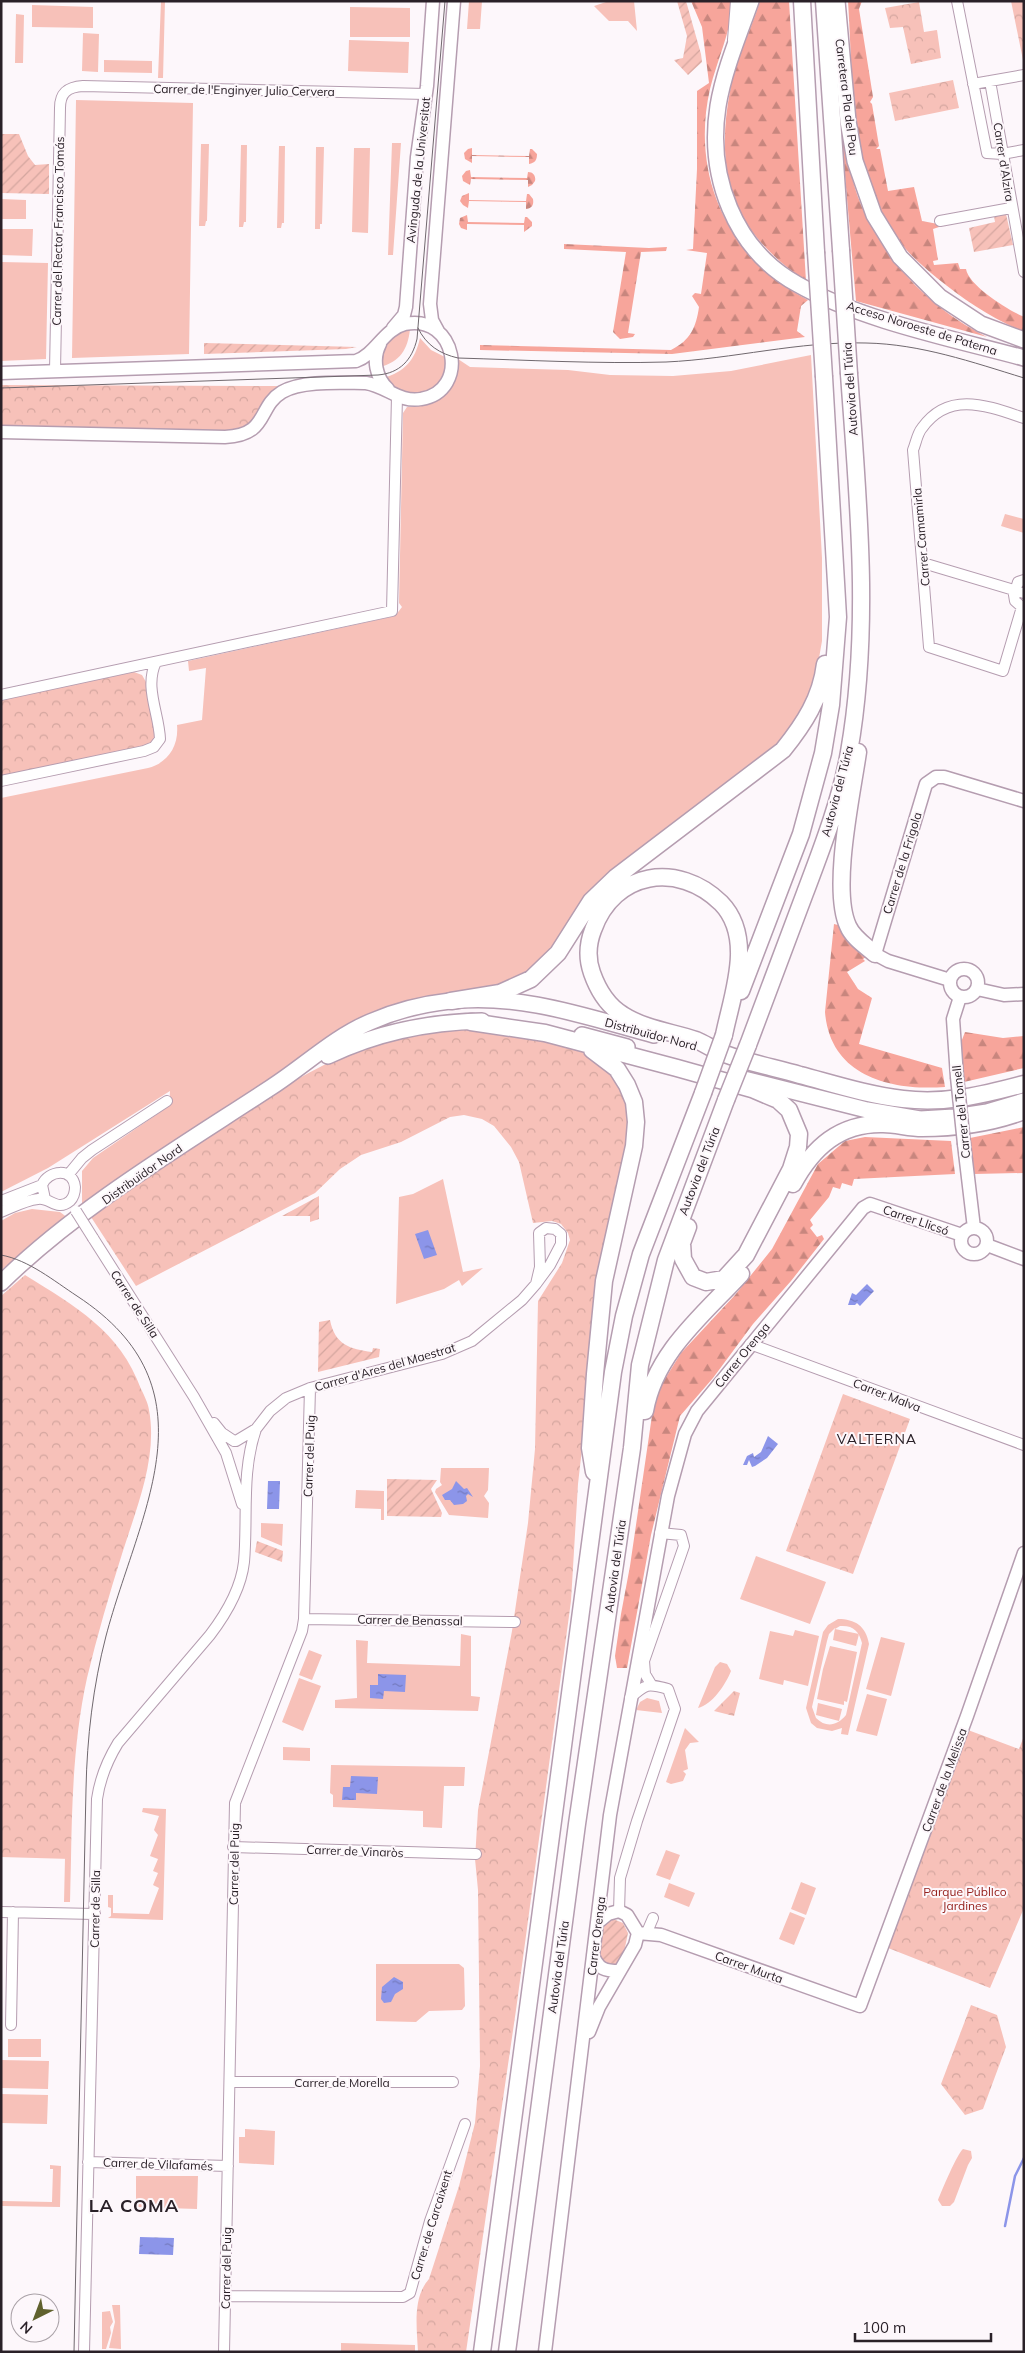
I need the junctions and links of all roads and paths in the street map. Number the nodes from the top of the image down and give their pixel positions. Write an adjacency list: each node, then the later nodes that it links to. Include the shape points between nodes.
1 (433, 1): 14 (street, Avinguda de la Universitat)
2 (454, 1): 21 (street, Avinguda de la Universitat, via 430,304 432,320)
3 (738, 1): 9 (main road)
4 (751, 1): 9 (main road, Acceso Noroeste de Paterna)
5 (802, 1): 33 (highway, Autovia del Túria, bridge)
6 (824, 1): 38 (highway, Autovia del Túria, bridge, via 861,582 860,669)
7 (837, 1): 20 (main road, Carretera Pla del Pou, via 848,121 855,161 874,215 900,256 940,297)
8 (956, 1): 12 (street, Carrer d'Alzira)
9 (735, 43): 24 (main road, Acceso Noroeste de Paterna, via 718,105 717,158 721,187 731,212 755,250 796,284 849,307)
10 (1024, 75): 11 (street)
11 (990, 81): 12 (street); 16 (street, Carrer d'Alzira)
12 (973, 84): 16 (street, Carrer d'Alzira, via 987,153)
13 (64, 92): 14 (street, Carrer de l'Enginyer Julio Cervera, via 71,87 83,86); 25 (street, Carrer del Rector Francisco Tomás, via 60,100)
14 (426, 94): 22 (street, Avinguda de la Universitat, via 417,157 406,307)
15 (1024, 150): 16 (street)
16 (1002, 154): 17 (street, Carrer d'Alzira)
17 (1011, 208): 18 (street); 19 (street, Carrer d'Alzira)
18 (940, 221)
19 (1024, 272)
20 (981, 324): 23 (main road, Acceso Noroeste de Paterna)
21 (440, 333): 22 (street, via 416,323 398,326); 27 (street, via 452,356 452,368 441,389 421,400 409,400)
22 (386, 336): 25 (street, via 356,361); 27 (street, via 378,348 376,368 384,385)
23 (1024, 340)
24 (1024, 358)
25 (55, 371): 26 (street)
26 (1, 372)
27 (394, 394): 29 (street, via 366,383 294,387 275,398 253,429 231,437); 34 (street, via 392,611)
28 (1024, 418): 30 (street, Carrer Camamirla, via 980,404 964,403 937,413 921,429 913,450)
29 (1, 432)
30 (923, 563): 32 (street); 32 (street, Carrer Camamirla, via 930,647 1003,671 1022,607 1015,601)
31 (1024, 580): 32 (street, via 1018,582)
32 (1019, 592)
33 (838, 617): 46 (highway, via 828,638 818,694 804,724 783,750 616,877 591,901 558,953 531,979 500,993); 48 (highway, Autovia del Túria, via 825,743 804,825)
34 (156, 662): 35 (street); 36 (street)
35 (133, 667): 36 (street, via 143,672); 37 (street)
36 (150, 682): 39 (street, via 160,739 154,747)
37 (1, 695)
38 (856, 704): 41 (highway, via 862,727 846,824 843,907 848,927); 56 (highway, Autovia del Túria, bridge, via 848,754 824,843)
39 (1, 781)
40 (1024, 801): 41 (street, Carrer de la Frigola, via 944,777 936,777 926,784)
41 (875, 954): 42 (street, via 888,962)
42 (950, 980): 43 (street, via 958,971 967,970 975,975); 45 (street, via 952,991)
43 (977, 989): 44 (street, via 1004,995); 45 (street, via 970,996)
44 (1024, 994)
45 (960, 997): 66 (street, Carrer del Tomell, bridge, via 953,1019)
46 (451, 1001): 50 (main road, Distribuïdor Nord, via 541,1005); 51 (main road, Distribuïdor Nord, via 413,1007 370,1022)
47 (471, 1022): 49 (highway, via 545,1033); 51 (main road, Distribuïdor Nord, via 427,1026 374,1038 342,1049); 54 (main road, Distribuïdor Nord, via 527,1023 566,1030 867,1110 920,1119 987,1112)
48 (724, 1036): 50 (highway, via 740,947 732,919 711,894 686,880 656,878 630,883 604,908 590,938 590,964 598,988 621,1014 638,1024 698,1041); 81 (highway, Autovia del Túria, bridge, via 641,1254 613,1372)
49 (580, 1042): 56 (highway, via 752,1089 778,1100 789,1110 799,1134 791,1169 746,1255 724,1279 706,1282 693,1276 683,1260 682,1243 701,1194); 81 (highway, via 617,1069 634,1102 636,1122 634,1146 604,1280 590,1448)
50 (725, 1054): 52 (highway, Distribuïdor Nord, via 864,1092 904,1099 938,1101 976,1097)
51 (291, 1074): 70 (main road, Distribuïdor Nord, via 117,1190)
52 (1024, 1084)
53 (167, 1101): 57 (street, via 92,1150)
54 (1024, 1101)
55 (1024, 1111): 78 (highway, via 958,1126 861,1125 824,1142 799,1173 752,1262 671,1350 662,1364 648,1392 640,1433)
56 (701, 1165): 78 (highway, Autovia del Túria, via 666,1260 640,1365)
57 (68, 1175): 58 (street, via 52,1173); 59 (street, via 74,1184)
58 (42, 1185): 60 (street); 61 (street)
59 (74, 1194): 63 (street); 64 (street, Carrer de Silla)
60 (45, 1198): 63 (street, via 53,1205); 65 (street)
61 (1, 1201)
62 (870, 1204): 67 (street, Carrer Llicsó); 72 (street, Carrer Orenga, via 862,1208)
63 (64, 1205): 64 (street)
64 (76, 1211): 74 (street, Carrer de Silla, bridge)
65 (1, 1212)
66 (974, 1228): 67 (street); 68 (street, via 982,1231)
67 (962, 1235): 68 (street, via 961,1246 970,1254 983,1251)
68 (987, 1245): 69 (street)
69 (1024, 1259)
70 (5, 1278)
71 (536, 1284): 71 (street, Carrer d'Ares del Maestrat, via 560,1244 561,1234 555,1229 546,1228 539,1234 540,1267); 73 (street, Carrer d'Ares del Maestrat, via 522,1300 472,1341 442,1354)
72 (750, 1344): 77 (street, Carrer Malva); 83 (street, Carrer Orenga, via 685,1434)
73 (310, 1388): 75 (street, Carrer d'Ares del Maestrat, via 286,1398); 85 (street, Carrer del Puig)
74 (194, 1397): 76 (street, Carrer de Silla, via 222,1433); 80 (street, Carrer de Silla)
75 (256, 1429): 76 (street, Carrer d'Ares del Maestrat); 79 (street, Carrer d'Ares del Maestrat)
76 (235, 1441): 79 (street, via 244,1443); 80 (street, via 228,1446)
77 (1024, 1446)
78 (632, 1448): 112 (highway, Autovia del Túria, via 576,1834)
79 (248, 1454): 80 (street, via 237,1464); 82 (street, Carrer de Silla)
80 (228, 1456): 82 (street, Carrer de Silla)
81 (596, 1491): 111 (highway, Autovia del Túria)
82 (244, 1512): 94 (street, Carrer de Silla, via 244,1562 228,1607 210,1635 118,1743 102,1776 97,1799)
83 (660, 1534): 87 (street, via 682,1535 684,1546 644,1661 644,1674); 88 (street, Carrer Orenga)
84 (1024, 1553): 100 (street, Carrer de la Melissa)
85 (304, 1619): 86 (street, Carrer de Benassal, via 327,1623); 89 (street, Carrer del Puig, via 235,1803)
86 (515, 1622)
87 (651, 1684): 88 (street); 91 (street, Carrer Orenga, via 668,1689 675,1709 622,1871)
88 (630, 1698): 96 (street, Carrer Orenga, via 610,1815)
89 (233, 1847): 90 (street, Carrer de Vinaròs); 103 (street, Carrer del Puig)
90 (476, 1854)
91 (619, 1911): 96 (street, via 608,1914); 97 (street, via 627,1915)
92 (1, 1912): 93 (street)
93 (13, 1912): 94 (street); 101 (street)
94 (95, 1914): 106 (street, Carrer de Silla)
95 (653, 1918): 97 (street)
96 (597, 1923): 98 (street, Carrer Orenga)
97 (642, 1933): 99 (street, Carrer Orenga); 100 (street, Carrer Murta, via 661,1935)
98 (593, 1955): 99 (street, via 602,1969); 102 (street, Carrer Orenga)
99 (619, 1971): 102 (street, Carrer Orenga)
100 (860, 2006)
101 (11, 2025)
102 (583, 2048): 113 (street)
103 (230, 2082): 104 (street, Carrer de Morella); 107 (street, Carrer del Puig)
104 (453, 2082)
105 (465, 2124): 108 (street, Carrer de Carcaixent, via 430,2221 410,2293 403,2297)
106 (88, 2162): 107 (street, Carrer de Vilafamés); 109 (street, Carrer de Silla)
107 (228, 2166): 108 (street, Carrer del Puig)
108 (225, 2296): 110 (street, Carrer del Puig)
109 (84, 2352)
110 (224, 2352)
111 (482, 2352)
112 (507, 2352)
113 (544, 2352)

